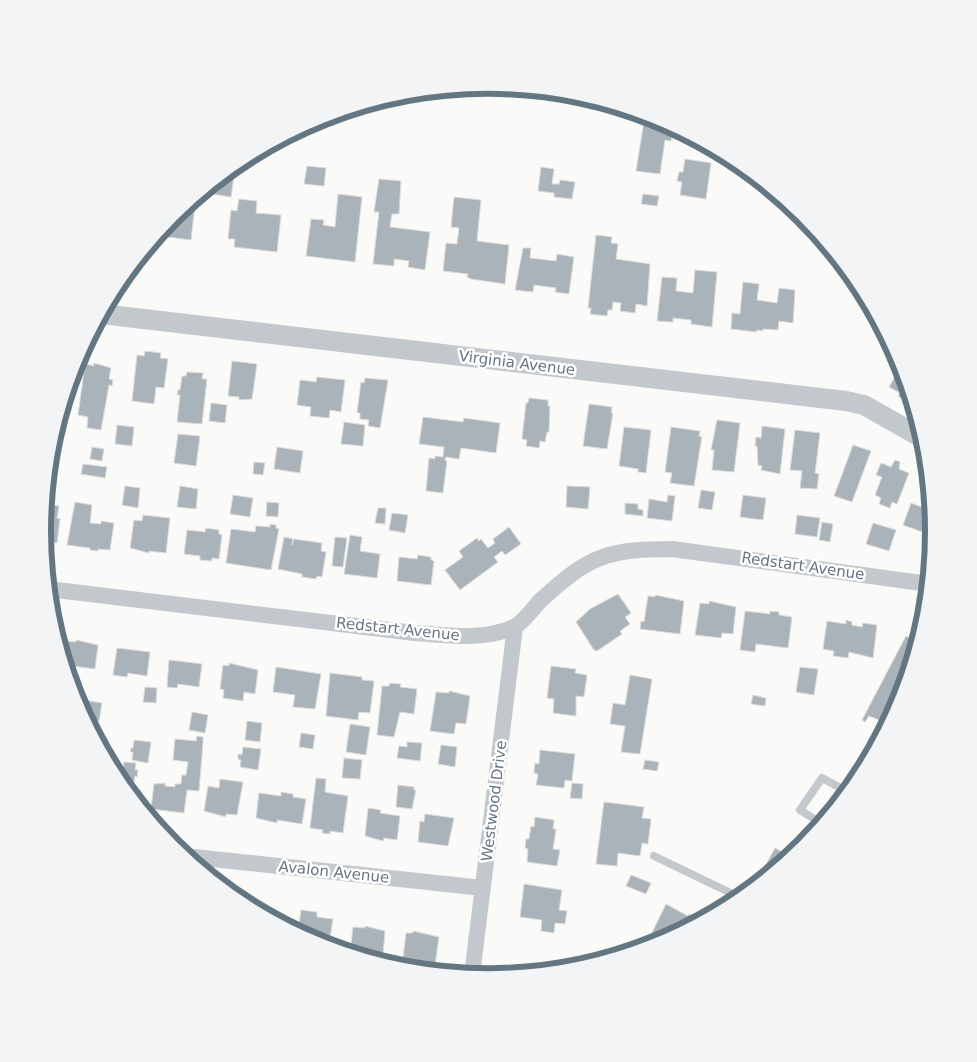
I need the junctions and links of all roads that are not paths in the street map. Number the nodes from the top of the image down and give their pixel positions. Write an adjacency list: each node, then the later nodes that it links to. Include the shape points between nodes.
1 (108, 315): 2 (street, Virginia Avenue, via 846,401 864,405)
2 (914, 434)
3 (923, 583): 5 (street, Redstart Avenue, via 672,549 631,549 597,557 566,578)
4 (55, 590): 5 (street, Redstart Avenue, via 415,633 470,637)
5 (515, 626): 10 (street, Westwood Drive)
6 (841, 788): 7 (lane, via 822,778 800,810)
7 (816, 820)
8 (654, 856): 11 (lane)
9 (197, 857): 10 (street, Avalon Avenue)
10 (484, 888): 12 (street, Westwood Drive)
11 (733, 894)
12 (473, 967)

